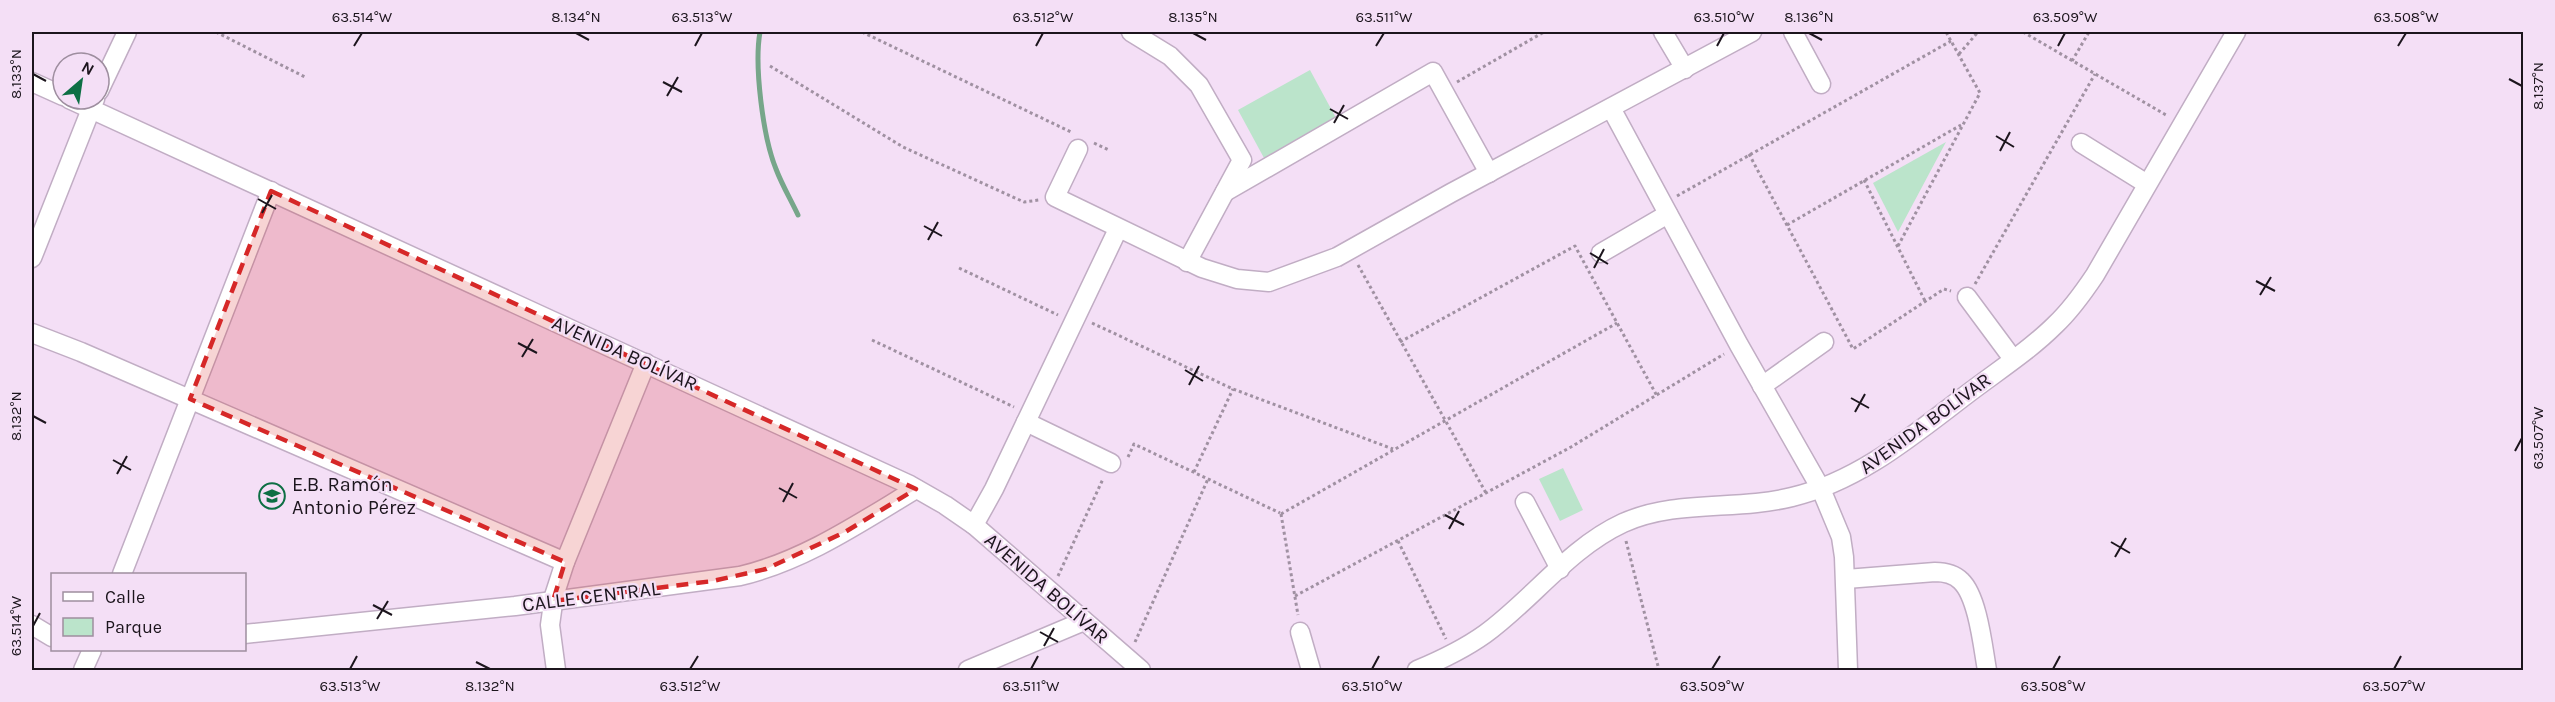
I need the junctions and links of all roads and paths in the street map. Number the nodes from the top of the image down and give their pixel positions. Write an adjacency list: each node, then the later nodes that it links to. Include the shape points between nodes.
1 (127, 32): 17 (street)
2 (216, 32): 21 (path)
3 (862, 32): 31 (path)
4 (1131, 32): 39 (street, via 1170,56 1199,85 1242,160)
5 (1544, 32): 24 (path)
6 (1663, 32): 19 (street)
7 (1752, 32): 19 (street)
8 (1793, 32): 23 (street)
9 (1946, 32): 14 (path)
10 (1978, 32): 15 (path)
11 (2023, 32): 16 (path)
12 (2089, 32): 16 (path)
13 (2236, 32): 30 (street, AVENIDA BOLÍVAR)
14 (1951, 41): 15 (path); 34 (path)
15 (1959, 54): 29 (path, via 1980,93)
16 (2072, 61): 20 (path)
17 (111, 66)
18 (770, 66): 40 (path, via 876,132 952,169 1024,202)
19 (1685, 69): 26 (street)
20 (2095, 74): 30 (path); 50 (path)
21 (307, 78)
22 (32, 82): 25 (street)
23 (1821, 84)
24 (1443, 90): 35 (street); 39 (street, via 1433,72)
25 (51, 91)
26 (1611, 108): 35 (street); 41 (street)
27 (90, 111): 47 (street)
28 (107, 111): 38 (street, AVENIDA BOLÍVAR)
29 (1963, 124): 36 (path); 44 (path)
30 (2182, 124): 37 (street, AVENIDA BOLÍVAR)
31 (1081, 141): 33 (path); 40 (street)
32 (2081, 143): 37 (street)
33 (1109, 150)
34 (1749, 154): 41 (path); 42 (path)
35 (1489, 173): 45 (street)
36 (1864, 180): 42 (path); 44 (path)
37 (2147, 184): 59 (street, AVENIDA BOLÍVAR, via 2080,296 2053,327)
38 (271, 191): 60 (street, AVENIDA BOLÍVAR); 64 (street)
39 (1225, 192): 48 (street)
40 (1055, 197): 43 (street)
41 (1665, 209): 46 (street); 58 (street)
42 (1787, 225): 51 (path, via 1853,349)
43 (1119, 229): 48 (street); 52 (street)
44 (1898, 246): 51 (path)
45 (1350, 250): 48 (street, via 1269,282 1237,279); 56 (path)
46 (1601, 253)
47 (32, 258)
48 (1187, 262)
49 (959, 268): 52 (path)
50 (1967, 297): 51 (path, via 1944,289); 59 (street)
51 (1925, 301)
52 (1075, 319): 62 (path); 65 (street)
53 (1617, 323): 56 (path, via 1575,246); 63 (path); 66 (path)
54 (32, 333): 64 (street)
55 (872, 340): 65 (path)
56 (1400, 342): 66 (path)
57 (1824, 342): 61 (street)
58 (1739, 345): 61 (street); 63 (path)
59 (2013, 359): 72 (street, AVENIDA BOLÍVAR, via 1874,462)
60 (646, 363): 71 (street, AVENIDA BOLÍVAR); 79 (street)
61 (1762, 386): 72 (street)
62 (1233, 389): 67 (path); 69 (path)
63 (1657, 396): 73 (path)
64 (190, 399): 79 (street); 81 (street)
65 (1028, 418): 68 (street); 77 (street)
66 (1443, 420): 67 (path); 73 (path)
67 (1393, 449): 75 (path)
68 (1111, 463): 69 (path, via 1123,468 1134,444); 83 (path)
69 (1194, 472): 70 (path)
70 (1208, 479): 75 (path); 93 (path)
71 (916, 489): 77 (street, AVENIDA BOLÍVAR); 85 (street, CALLE CENTRAL, via 845,532 753,573)
72 (1821, 489): 76 (street, AVENIDA BOLÍVAR, via 1752,503 1674,508); 82 (street, via 1841,537)
73 (1486, 493): 78 (path)
74 (1525, 502): 80 (street)
75 (1281, 514): 84 (path)
76 (1622, 524): 80 (street, AVENIDA BOLÍVAR); 100 (path)
77 (974, 525): 83 (street, AVENIDA BOLÍVAR)
78 (1398, 541): 84 (path); 92 (path)
79 (565, 562): 85 (street)
80 (1560, 569): 92 (street, AVENIDA BOLÍVAR, via 1486,633)
81 (122, 573)
82 (1846, 579): 101 (street); 102 (street, via 1942,572 1960,580 1971,598)
83 (1051, 591): 86 (street, AVENIDA BOLÍVAR)
84 (1294, 596): 88 (path)
85 (553, 601): 89 (street, CALLE CENTRAL); 95 (street, via 550,626)
86 (1084, 621): 93 (street, AVENIDA BOLÍVAR); 96 (street)
87 (32, 625): 90 (street)
88 (1300, 632): 98 (street)
89 (246, 634)
90 (51, 636)
91 (91, 651): 94 (street)
92 (1453, 653): 99 (street, AVENIDA BOLÍVAR)
93 (1127, 658): 97 (street, AVENIDA BOLÍVAR)
94 (83, 670)
95 (555, 670)
96 (969, 670)
97 (1141, 670)
98 (1311, 670)
99 (1417, 670)
100 (1659, 670)
101 (1848, 670)
102 (1987, 670)

